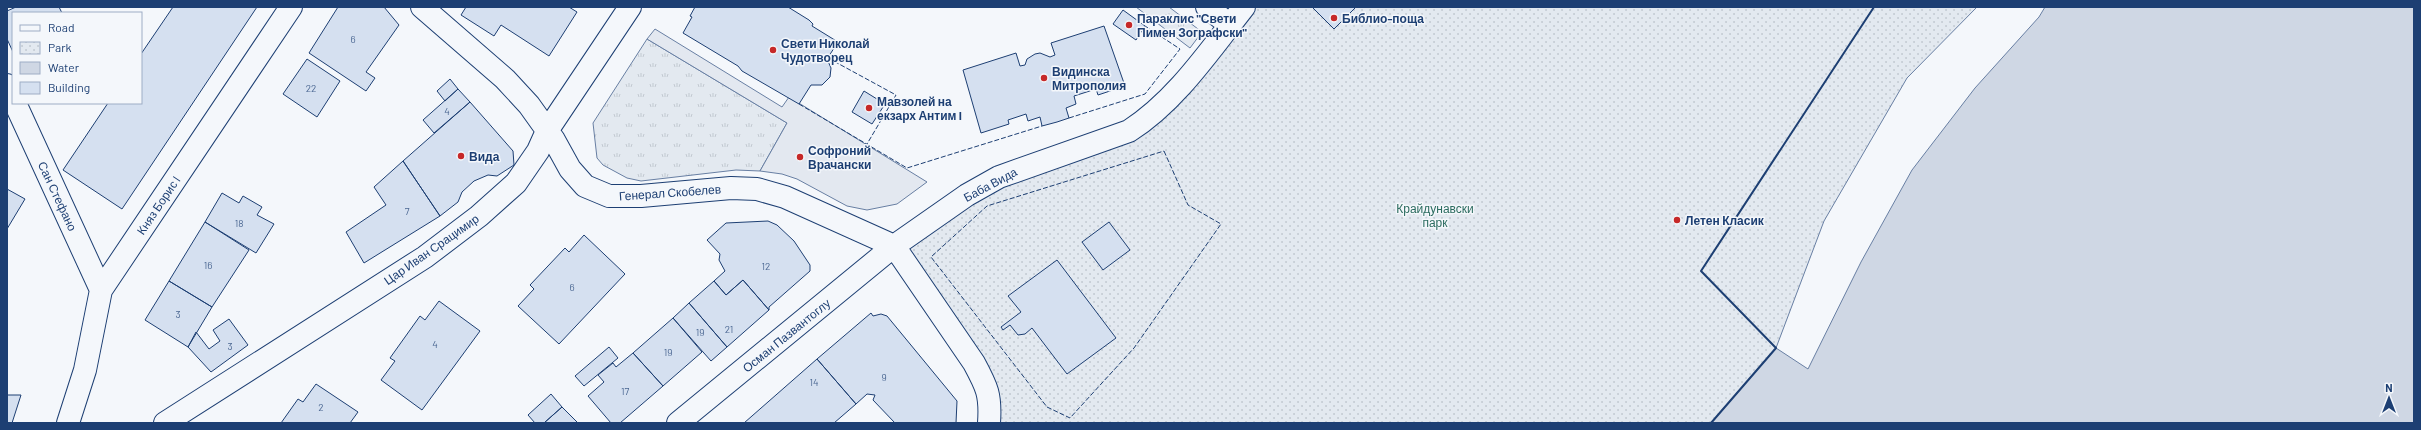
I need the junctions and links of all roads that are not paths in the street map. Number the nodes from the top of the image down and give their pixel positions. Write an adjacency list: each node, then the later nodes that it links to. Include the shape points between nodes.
1 (291, 7): 12 (street, Княз Борис I)
2 (422, 7): 10 (street, Генерал Скобелев, via 504,79 529,105)
3 (630, 7): 10 (street, Цар Иван Срацимир)
4 (1207, 7): 6 (street)
5 (1244, 7): 6 (street, Баба Вида)
6 (1230, 25): 11 (street, Баба Вида, via 1168,100 1147,120 1129,131 999,177 967,195)
7 (7, 85): 8 (street)
8 (12, 96)
9 (15, 104): 12 (street, Сан Стефано)
10 (547, 131): 11 (street, Генерал Скобелев, via 570,169 585,186 609,196 640,196 731,188 757,189 785,197); 14 (street, Цар Иван Срацимир, via 538,151 516,183 479,216 425,257)
11 (894, 246): 15 (street, Осман Пазвантоглу); 16 (street, via 974,363 991,402)
12 (101, 290): 13 (street, Княз Борис I, via 85,370)
13 (68, 423)
14 (165, 423)
15 (678, 423)
16 (989, 423)

